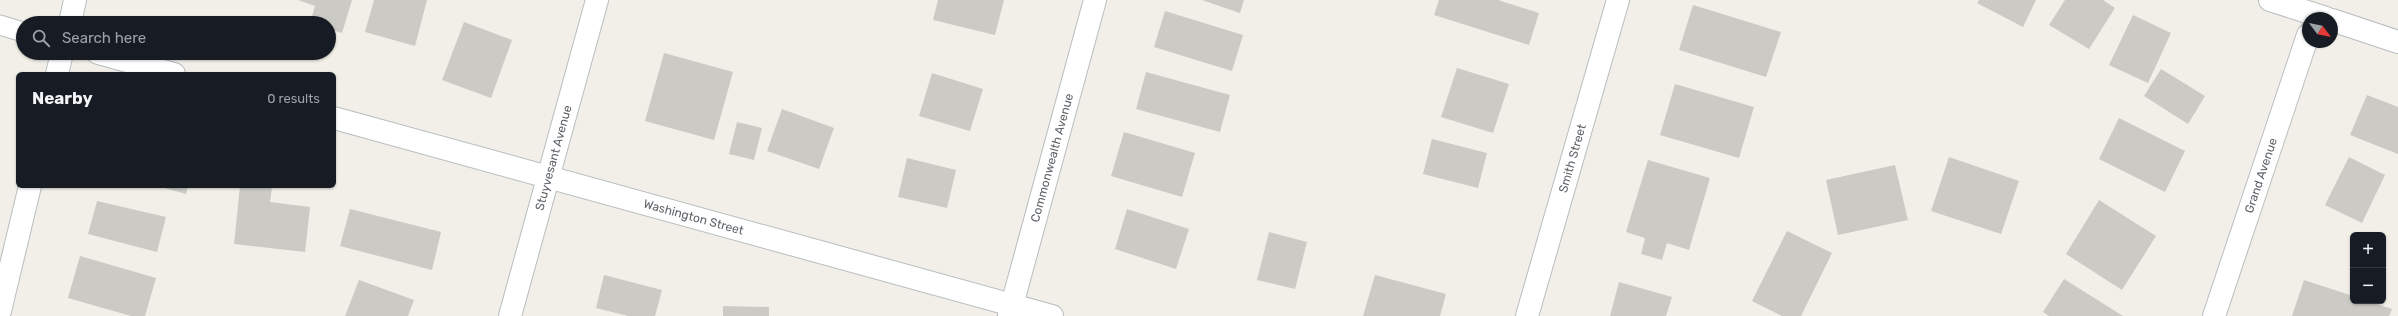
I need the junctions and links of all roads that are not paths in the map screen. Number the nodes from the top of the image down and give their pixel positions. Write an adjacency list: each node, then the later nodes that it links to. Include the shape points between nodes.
1 (75, 0): 7 (street)
2 (597, 0): 18 (street, Stuyvesant Avenue)
3 (1095, 0): 21 (street, Commonwealth Avenue)
4 (1618, 0): 24 (street, Smith Street)
5 (2270, 0): 6 (street)
6 (2314, 12)
7 (72, 16)
8 (2338, 20): 11 (street)
9 (0, 25): 10 (lane)
10 (16, 30)
11 (2398, 42)
12 (2304, 48): 25 (street, Grand Avenue)
13 (60, 60): 15 (street)
14 (123, 60): 16 (street)
15 (57, 72)
16 (167, 72)
17 (336, 119): 18 (street, Washington Street)
18 (548, 177): 21 (street, Washington Street); 22 (street, Stuyvesant Avenue)
19 (30, 188): 20 (street)
20 (0, 311)
21 (1010, 311): 23 (street, Washington Street)
22 (510, 316)
23 (1052, 316)
24 (1527, 316)
25 (2214, 316)

